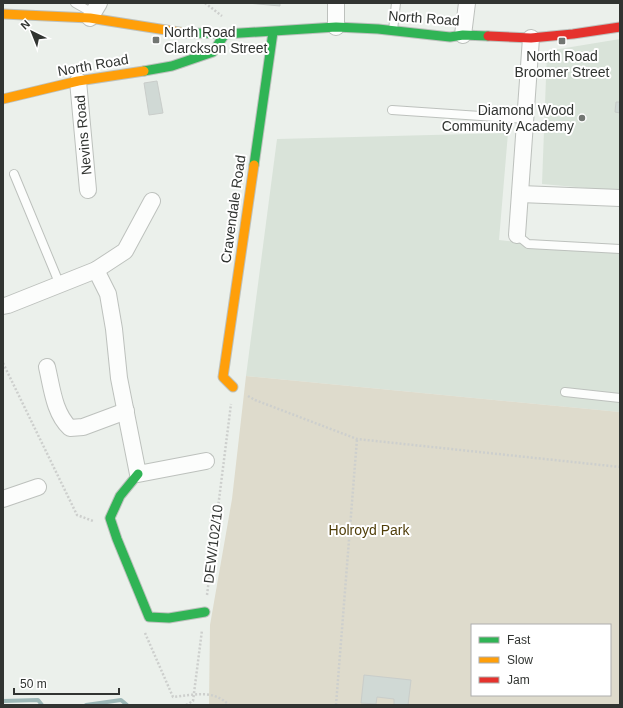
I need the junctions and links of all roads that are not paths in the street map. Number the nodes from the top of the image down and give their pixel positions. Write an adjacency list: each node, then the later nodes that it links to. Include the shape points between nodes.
1 (75, 3): 5 (lane)
2 (336, 3): 7 (street)
3 (396, 3): 9 (lane)
4 (467, 3): 12 (street)
5 (94, 11): 6 (street, North Road); 11 (street, North Road, via 185,32)
6 (3, 14)
7 (336, 27): 9 (street, North Road); 10 (street, North Road)
8 (620, 27): 13 (street, North Road)
9 (393, 30): 12 (street, North Road)
10 (273, 32): 11 (street, North Road); 29 (street, Cravendale Road, via 223,377)
11 (225, 34): 14 (street, North Road, via 213,52 172,66)
12 (463, 35): 13 (street, North Road)
13 (531, 38): 17 (street)
14 (78, 81): 15 (street, North Road); 19 (street, Nevins Road)
15 (3, 99)
16 (392, 110): 17 (lane)
17 (525, 119): 20 (street)
18 (14, 174): 26 (lane)
19 (88, 190)
20 (520, 194): 21 (street); 23 (street)
21 (620, 198)
22 (152, 201): 25 (street, via 125,251)
23 (517, 234): 24 (lane, via 528,244)
24 (620, 249)
25 (96, 270): 26 (street); 32 (street, via 108,294)
26 (60, 285): 27 (street)
27 (3, 306)
28 (47, 367): 32 (street, via 60,417 70,428 83,427)
29 (233, 387)
30 (565, 392): 31 (lane)
31 (620, 398)
32 (126, 411): 34 (street)
33 (206, 461): 34 (street)
34 (138, 474): 37 (street, via 120,496 110,518 150,617 169,618)
35 (38, 487): 36 (street)
36 (3, 499)
37 (205, 612)

